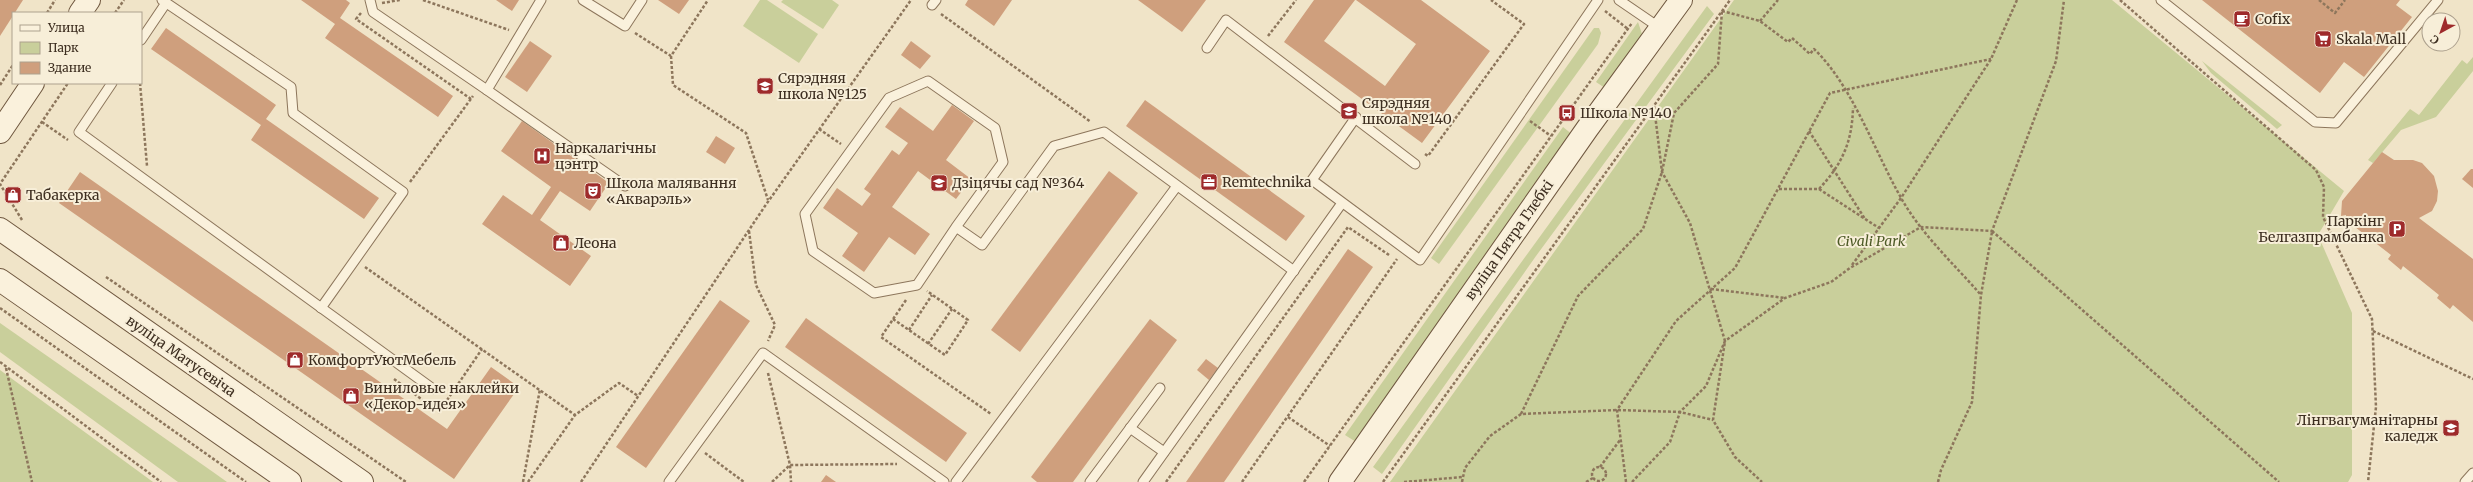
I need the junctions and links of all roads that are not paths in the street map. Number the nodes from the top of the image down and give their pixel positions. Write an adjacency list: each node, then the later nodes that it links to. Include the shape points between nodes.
1 (89, 0): 12 (main road)
2 (370, 0): 18 (lane, via 373,12)
3 (540, 0): 18 (lane)
4 (584, 0): 5 (lane, via 625,26)
5 (642, 0)
6 (1619, 0): 13 (lane)
7 (1681, 0): 13 (main road, вуліца Пятра Глебкі)
8 (2161, 0): 9 (lane, via 2315,122 2336,123)
9 (2438, 0)
10 (164, 1): 14 (lane); 29 (lane, via 291,87 293,113 403,192)
11 (1597, 2): 24 (lane, via 1420,260)
12 (81, 12)
13 (1660, 28): 42 (main road, вуліца Пятра Глебкі)
14 (142, 38)
15 (1206, 48): 19 (lane, via 1226,20)
16 (32, 84): 20 (main road, via 9,112)
17 (111, 84): 29 (lane, via 79,132)
18 (484, 88): 22 (lane)
19 (1356, 117): 21 (lane); 24 (lane, via 1312,180)
20 (0, 132)
21 (1415, 164)
22 (625, 186)
23 (1177, 186): 25 (lane, via 1104,132 1054,146 982,245); 27 (lane); 39 (lane)
24 (1342, 203): 27 (lane)
25 (956, 227): 25 (lane, via 1002,162 995,128 928,81 889,98 805,214 813,251 874,293 917,284)
26 (0, 229): 36 (main road, вуліца Матусевіча)
27 (1294, 271): 33 (lane)
28 (0, 280): 35 (main road)
29 (321, 308): 31 (lane)
30 (1160, 388): 32 (lane)
31 (433, 389)
32 (1130, 428): 33 (lane); 40 (lane)
33 (1164, 452): 41 (lane)
34 (2473, 472): 43 (lane)
35 (290, 482)
36 (362, 482)
37 (669, 482): 38 (lane, via 763,353)
38 (944, 482)
39 (956, 482)
40 (1090, 482)
41 (1143, 482)
42 (1340, 482)
43 (2465, 482)

